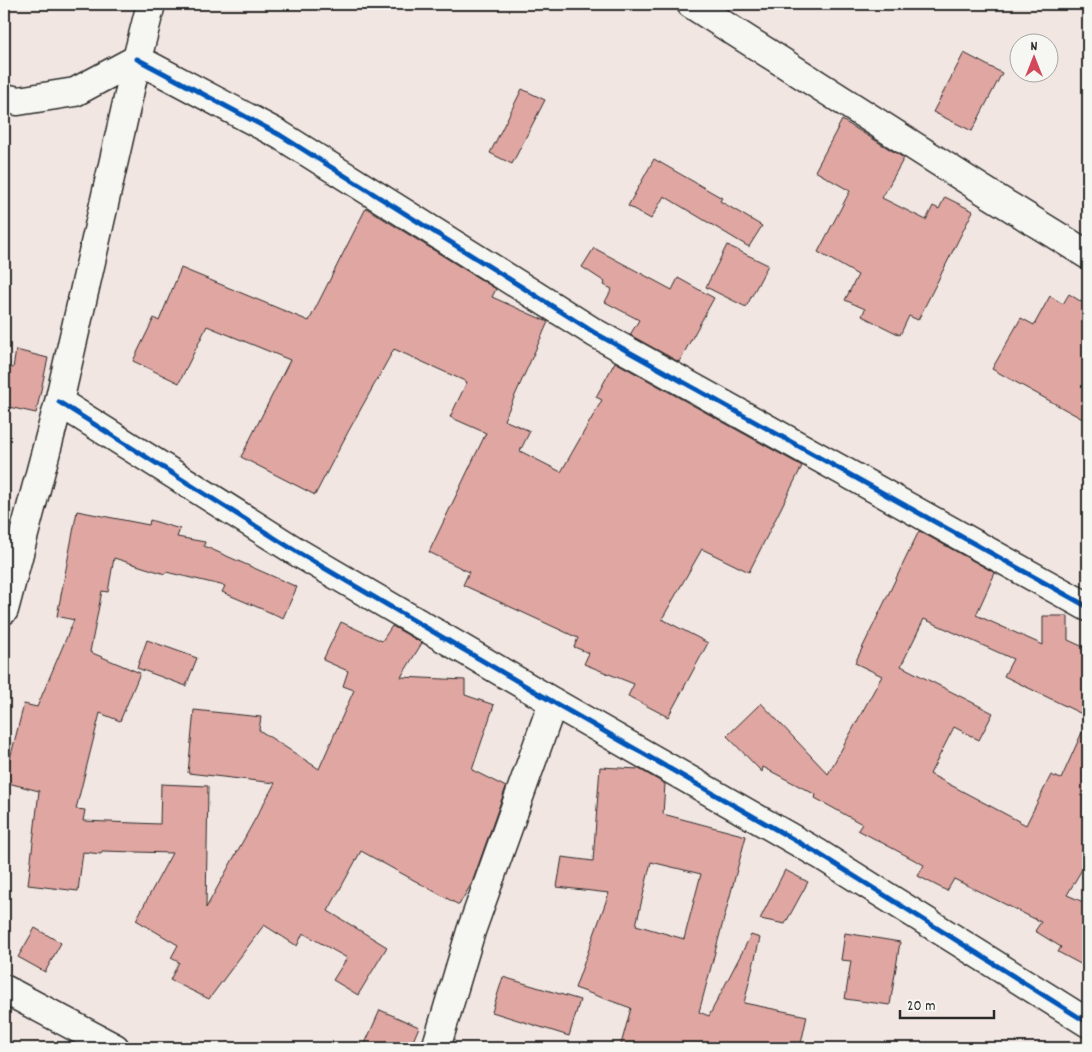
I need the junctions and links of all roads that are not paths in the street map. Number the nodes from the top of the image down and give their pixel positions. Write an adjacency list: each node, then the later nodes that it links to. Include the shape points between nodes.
1 (151, 4): 3 (street)
2 (691, 4): 5 (street)
3 (137, 59): 4 (street, via 75,92 18,101); 6 (street); 7 (street, via 280,134 595,333)
4 (4, 98)
5 (1088, 255)
6 (59, 402): 8 (street); 9 (street, via 297,552)
7 (1088, 607)
8 (4, 610)
9 (553, 702): 11 (street, via 819,854); 13 (street, via 471,931)
10 (4, 989): 12 (street)
11 (1088, 1024)
12 (115, 1048)
13 (436, 1048)

